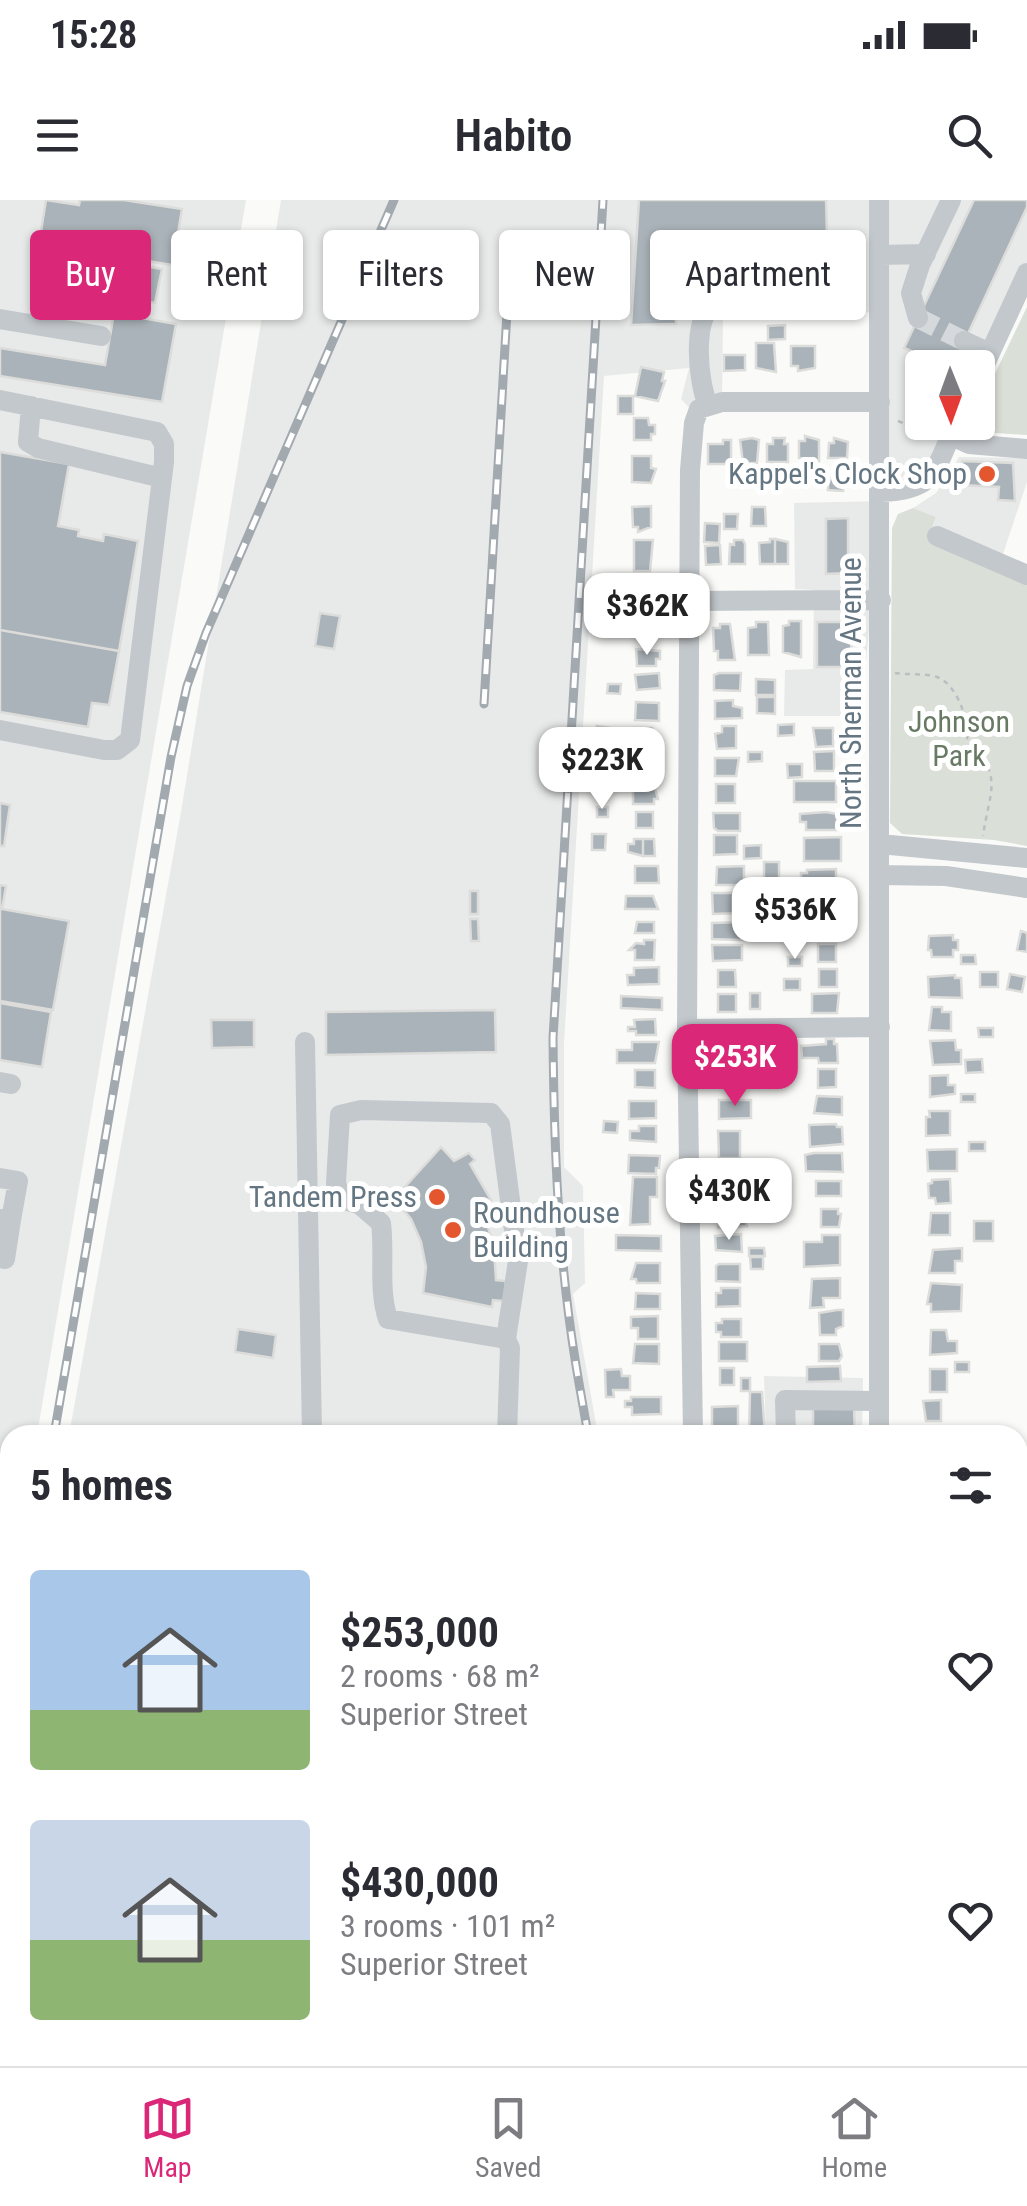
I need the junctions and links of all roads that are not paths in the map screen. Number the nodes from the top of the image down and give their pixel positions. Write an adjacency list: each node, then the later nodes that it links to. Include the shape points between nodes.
1 (879, 200): 4 (street, North Sherman Avenue)
2 (951, 200): 3 (street)
3 (926, 254): 4 (street); 7 (street, via 911,294)
4 (879, 255): 14 (street, North Sherman Avenue)
5 (1027, 273): 12 (street)
6 (0, 318): 9 (street)
7 (918, 318)
8 (704, 320): 15 (street, via 700,388)
9 (101, 336)
10 (964, 341): 11 (street)
11 (984, 350)
12 (991, 350)
13 (0, 400): 16 (street)
14 (880, 402): 15 (street); 21 (street, North Sherman Avenue)
15 (708, 405): 24 (street, via 694,423)
16 (31, 406): 20 (street, via 28,442 38,448); 20 (street, via 157,432 164,444)
17 (942, 440): 21 (street, via 927,481)
18 (962, 440): 19 (street)
19 (1027, 449)
20 (162, 478): 26 (street, via 130,740 104,750)
21 (881, 492): 25 (street, North Sherman Avenue)
22 (937, 536): 23 (street)
23 (1027, 575)
24 (688, 600): 25 (street); 34 (street)
25 (881, 600): 27 (street, North Sherman Avenue)
26 (0, 730)
27 (880, 844): 28 (street); 30 (street, North Sherman Avenue)
28 (936, 848): 29 (street); 31 (street)
29 (1027, 858)
30 (880, 875): 31 (street); 33 (street, North Sherman Avenue)
31 (936, 876): 32 (street)
32 (1027, 888)
33 (880, 1027): 34 (street); 40 (street, North Sherman Avenue)
34 (687, 1029): 43 (street)
35 (305, 1042): 41 (street)
36 (0, 1178): 37 (street, via 18,1181)
37 (6, 1219): 38 (street)
38 (3, 1258)
39 (506, 1339): 39 (street, via 388,1319 381,1223 342,1198 336,1184 340,1116 360,1110 491,1113 500,1124 518,1260); 42 (street)
40 (879, 1400): 44 (street, via 785,1400); 45 (street, North Sherman Avenue)
41 (312, 1425)
42 (507, 1425)
43 (692, 1425)
44 (786, 1425)
45 (878, 1425)

